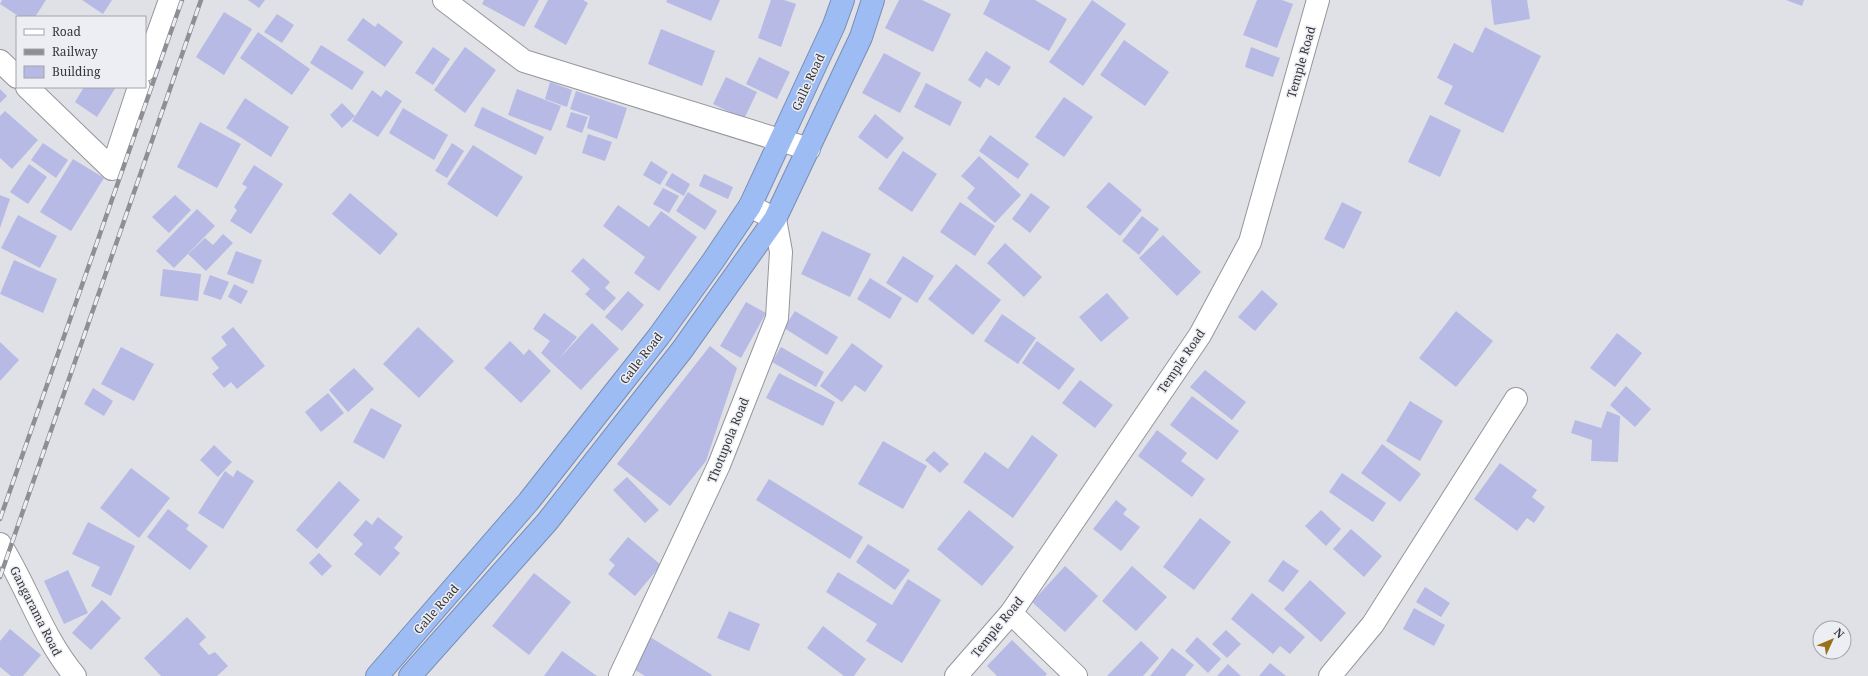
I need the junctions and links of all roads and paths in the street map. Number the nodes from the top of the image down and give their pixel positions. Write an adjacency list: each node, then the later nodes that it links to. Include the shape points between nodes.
1 (170, 0): 7 (street)
2 (444, 0): 11 (street, via 524,61)
3 (843, 0): 11 (highway, Galle Road, via 834,25)
4 (873, 0): 12 (highway, Galle Road, via 861,37)
5 (1318, 0): 17 (street, Temple Road, via 1250,242 1200,335)
6 (0, 61): 8 (street)
7 (146, 67)
8 (16, 76)
9 (28, 88): 10 (street, via 112,169)
10 (139, 88)
11 (780, 140): 12 (street); 13 (highway, Galle Road)
12 (809, 149): 14 (highway, Galle Road)
13 (750, 206): 14 (street); 19 (highway, Galle Road, via 659,336 529,501)
14 (776, 219): 20 (highway, Galle Road, via 682,350 547,522); 21 (street, Thotupola Road, via 782,252 777,318 719,465)
15 (1516, 399): 24 (street, via 1373,624)
16 (0, 544): 18 (street, Gangarama Road, via 60,659)
17 (1011, 613): 22 (street, Temple Road); 23 (street)
18 (75, 676)
19 (378, 676)
20 (410, 676)
21 (620, 676)
22 (956, 676)
23 (1076, 676)
24 (1330, 676)

